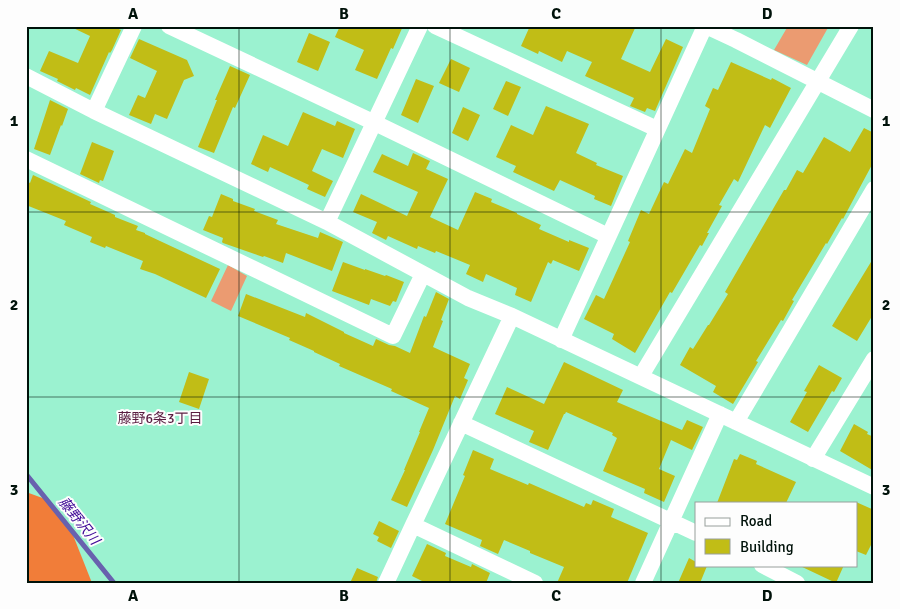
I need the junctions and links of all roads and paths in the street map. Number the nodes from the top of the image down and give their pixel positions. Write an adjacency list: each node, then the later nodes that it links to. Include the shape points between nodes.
1 (134, 26): 11 (street)
2 (169, 26): 12 (street)
3 (420, 26): 12 (street)
4 (435, 26): 13 (street)
5 (705, 26): 7 (street); 13 (street)
6 (852, 26): 9 (street)
7 (739, 33): 9 (street)
8 (26, 76): 11 (street)
9 (818, 82): 10 (street); 22 (street)
10 (874, 110)
11 (94, 111): 16 (street)
12 (375, 123): 16 (street); 17 (street)
13 (657, 130): 17 (street)
14 (26, 159): 18 (street, via 393,336)
15 (874, 189): 25 (street)
16 (328, 222): 18 (street)
17 (608, 236): 20 (street)
18 (423, 274): 19 (street)
19 (512, 316): 20 (street); 24 (street)
20 (561, 340): 22 (street)
21 (874, 359): 26 (street)
22 (641, 376): 23 (street)
23 (720, 414): 25 (street); 28 (street)
24 (461, 422): 28 (street); 29 (street)
25 (736, 422): 26 (street)
26 (813, 459): 27 (street)
27 (874, 487)
28 (671, 520): 30 (street); 34 (street)
29 (413, 525): 32 (street); 33 (street)
30 (695, 532)
31 (764, 566): 35 (street)
32 (386, 583)
33 (535, 583)
34 (643, 583)
35 (797, 583)

